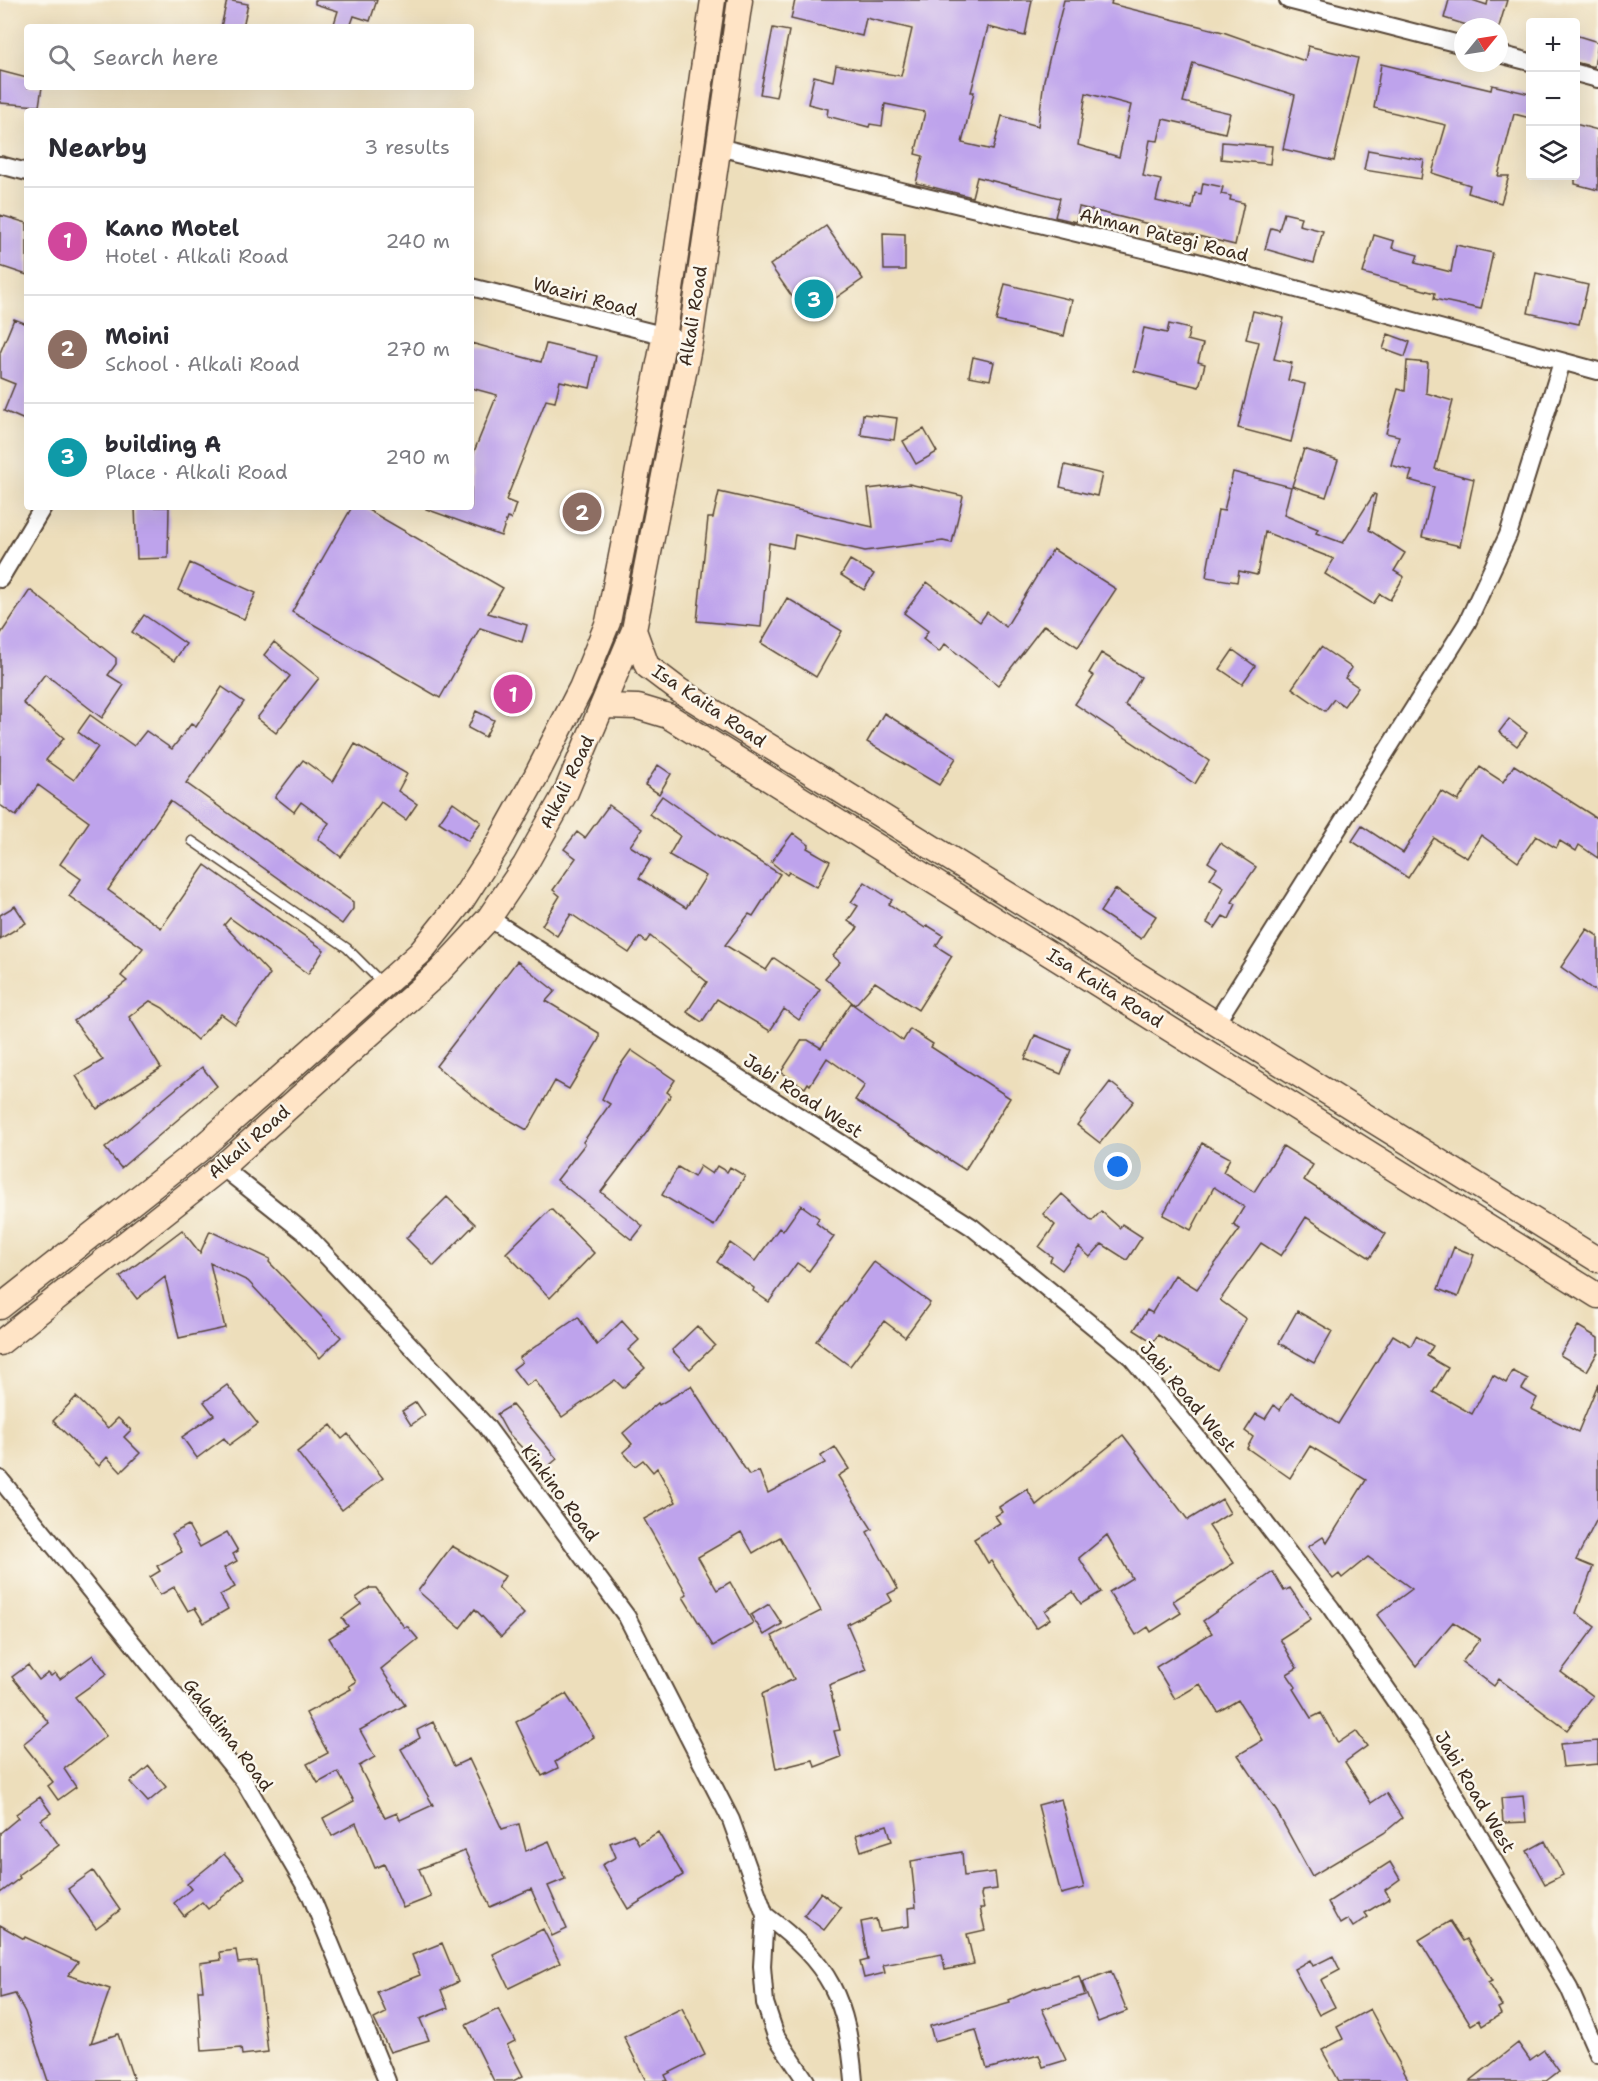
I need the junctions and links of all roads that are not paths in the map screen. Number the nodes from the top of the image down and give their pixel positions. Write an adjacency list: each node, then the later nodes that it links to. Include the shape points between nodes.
1 (713, 0): 13 (main road, Alkali Road)
2 (740, 0): 9 (main road, Alkali Road)
3 (1288, 0): 4 (street)
4 (1454, 43)
5 (1508, 56): 6 (street)
6 (1526, 61)
7 (1580, 75): 8 (street)
8 (1598, 79)
9 (718, 147): 14 (main road, Alkali Road); 15 (street, Ahman Pategi Road, via 1193,261)
10 (0, 165): 11 (street)
11 (24, 171)
12 (474, 289): 13 (street, Waziri Road)
13 (664, 338): 14 (street, Waziri Road); 25 (main road, Alkali Road, via 608,622 581,688 503,836 461,902 420,953)
14 (690, 342): 19 (main road, Alkali Road)
15 (1562, 362): 16 (street, Ahman Pategi Road); 26 (street, via 1508,535 1467,623)
16 (1598, 371)
17 (41, 510): 18 (street)
18 (0, 579)
19 (634, 630): 20 (main road, Alkali Road); 22 (main road, Isa Kaita Road, via 647,666 680,692)
20 (603, 706): 23 (main road, Isa Kaita Road, via 638,706 669,716); 24 (main road, Alkali Road, via 566,792 525,865)
21 (192, 841): 25 (lane, via 347,948)
22 (987, 882): 23 (main road); 26 (main road, Isa Kaita Road)
23 (974, 907): 29 (main road, Isa Kaita Road)
24 (489, 918): 27 (main road, Alkali Road, via 439,972); 34 (street, Jabi Road West, via 972,1227 1131,1357 1331,1608 1426,1746 1569,1988)
25 (384, 986): 30 (main road, Alkali Road, via 199,1150)
26 (1215, 1023): 28 (main road, Isa Kaita Road)
27 (222, 1167): 31 (main road, Alkali Road); 33 (street, Kinkino Road, via 305,1233 486,1426 627,1617 731,1820)
28 (1598, 1260)
29 (1598, 1296)
30 (0, 1307)
31 (0, 1342)
32 (0, 1479): 35 (street, Galadima Road, via 244,1781 311,1896)
33 (765, 1915): 36 (street, Kinkino Road, via 765,2003 776,2036); 37 (street, via 799,1941 820,1964 835,1992 851,2042)
34 (1598, 2054)
35 (387, 2081)
36 (806, 2081)
37 (854, 2081)

